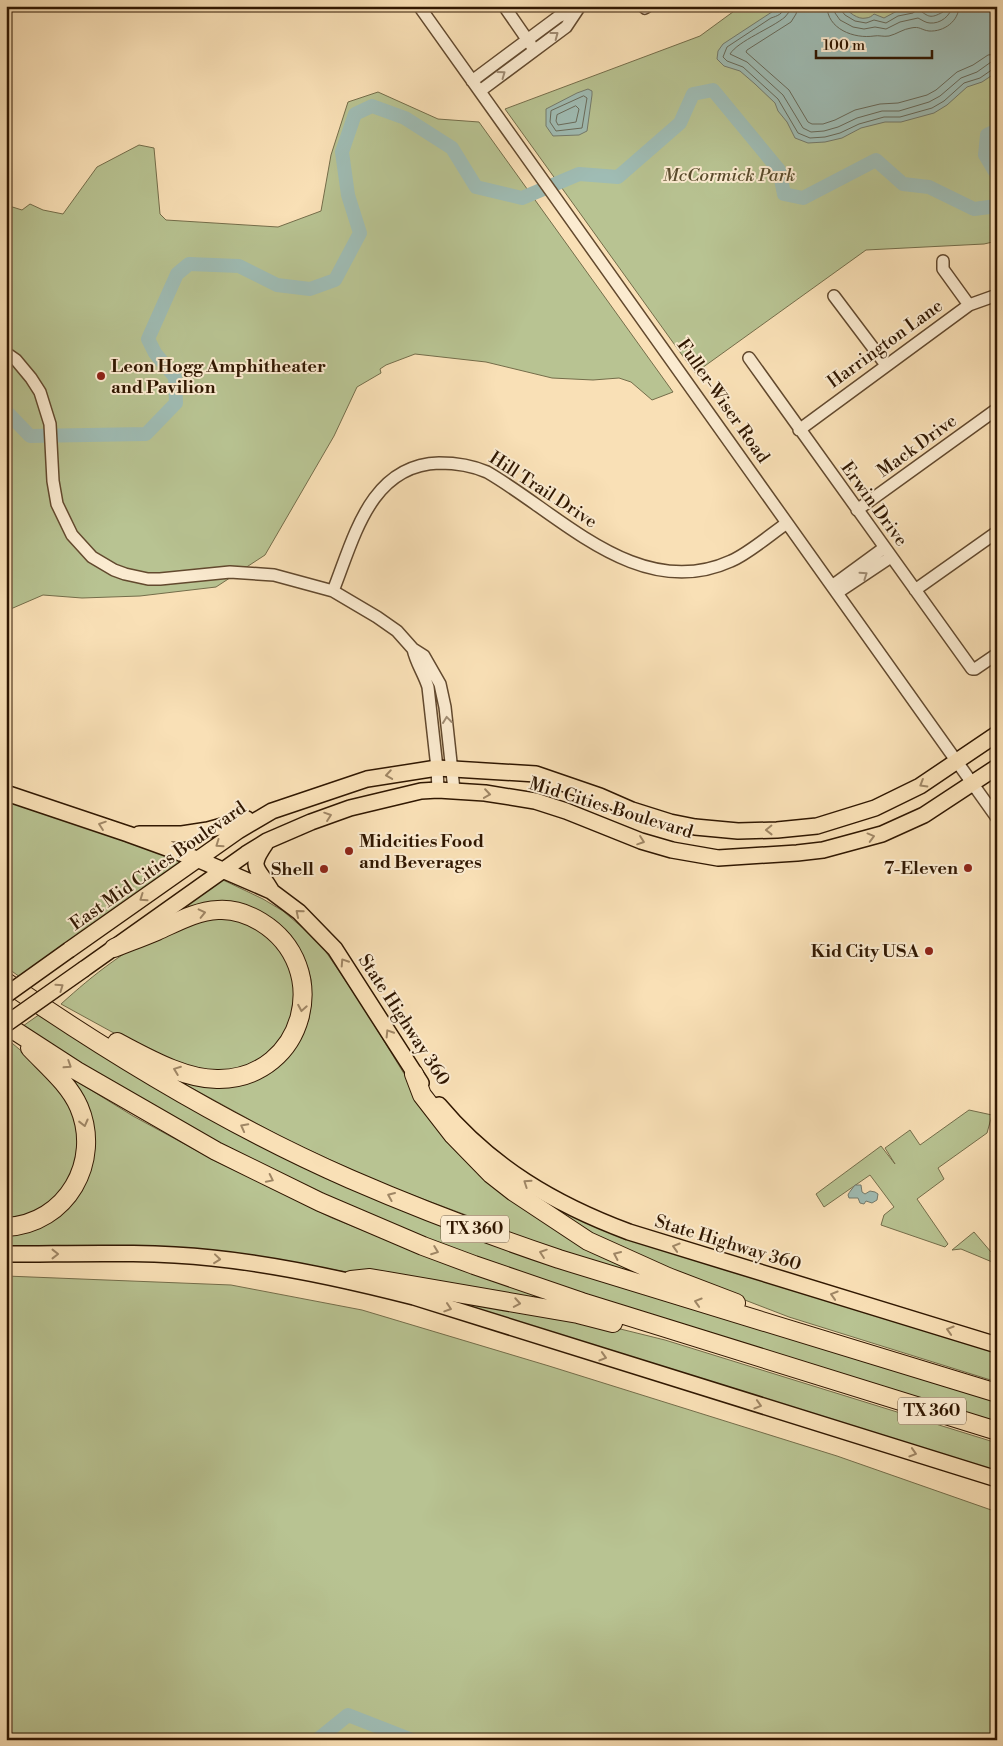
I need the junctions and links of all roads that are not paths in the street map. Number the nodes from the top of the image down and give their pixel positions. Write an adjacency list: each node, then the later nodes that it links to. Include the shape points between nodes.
1 (419, 6): 6 (street, Fuller-Wiser Road)
2 (504, 6): 4 (street)
3 (580, 6): 4 (street, via 558,16); 5 (street, one-way to 3, via 566,27)
4 (528, 39): 5 (street); 6 (street)
5 (535, 50): 7 (street, one-way to 5)
6 (472, 81): 7 (street, Fuller-Wiser Road)
7 (480, 91): 18 (street, Fuller-Wiser Road)
8 (943, 261): 11 (street, via 944,269)
9 (834, 296): 14 (street)
10 (997, 296): 11 (street, Harrington Lane)
11 (969, 305): 14 (street, Harrington Lane)
12 (6, 353): 23 (street, via 26,372 40,392 50,424 57,504 72,535 92,557 114,570 140,577 160,579 230,572 291,579)
13 (749, 358): 16 (street, Erwin Drive)
14 (886, 365): 16 (street, Harrington Lane)
15 (997, 409): 17 (street, Mack Drive)
16 (799, 430): 17 (street, Erwin Drive)
17 (857, 510): 20 (street, Erwin Drive)
18 (787, 523): 21 (street, Fuller-Wiser Road); 23 (street, Hill Trail Drive, via 720,566 700,571 652,569 601,548 487,472 471,465 424,464 399,474 375,497 360,520)
19 (997, 532): 22 (street)
20 (887, 552): 21 (street); 22 (street, Erwin Drive)
21 (834, 589): 27 (street, Fuller-Wiser Road)
22 (915, 590): 25 (street, Erwin Drive, via 972,669)
23 (333, 591): 24 (street, via 397,631)
24 (413, 649): 29 (street, via 428,688); 30 (street, one-way to 24, via 440,684 424,656)
25 (997, 654)
26 (997, 734): 27 (main road, East Mid Cities Boulevard)
27 (957, 762): 30 (main road, East Mid Cities Boulevard, one-way to 30, via 920,786 875,808 817,826 738,831 670,822 536,774); 31 (street, Fuller-Wiser Road)
28 (997, 767): 31 (main road, Mid Cities Boulevard)
29 (437, 768): 30 (main road, East Mid Cities Boulevard); 32 (street); 35 (main road, East Mid Cities Boulevard, one-way to 35, via 366,779)
30 (453, 768): 33 (street)
31 (973, 784): 33 (main road, Mid Cities Boulevard, one-way to 31, via 535,801 642,841 718,858 824,850 882,834 924,815); 36 (street, Fuller-Wiser Road)
32 (438, 790): 33 (main road, Mid Cities Boulevard); 38 (main road, Mid Cities Boulevard, one-way to 32, via 350,808)
33 (454, 790)
34 (6, 793): 37 (main road, State Highway 360, one-way to 34)
35 (272, 811): 37 (main road, via 208,830 182,834); 39 (main road, East Mid Cities Boulevard, one-way to 39)
36 (997, 818)
37 (128, 834): 39 (main road, State Highway 360)
38 (267, 841): 40 (main road); 41 (main road, via 256,858 255,866)
39 (197, 860): 40 (main road, State Highway 360); 44 (main road, East Mid Cities Boulevard, one-way to 44, bridge)
40 (223, 870): 41 (main road, State Highway 360); 42 (main road)
41 (272, 891): 47 (main road, State Highway 360, one-way to 41, via 336,949 299,912)
42 (114, 948): 45 (highway, one-way to 45, via 201,912 237,912 254,918 270,928 296,960 303,1000 293,1036 269,1063 237,1077 218,1080 182,1072); 46 (main road, one-way to 42, bridge)
43 (6, 982): 45 (highway, TX 360)
44 (6, 995)
45 (52, 1014): 52 (highway, TX 360, one-way to 45, via 559,1259 400,1200 299,1155 216,1112)
46 (8, 1026): 48 (highway, one-way to 48, via 68,1088 85,1124 87,1144 84,1164 63,1201 28,1223); 53 (highway, TX 360, one-way to 53, via 110,1091 216,1151 371,1225 529,1284)
47 (414, 1074): 51 (main road, State Highway 360, one-way to 47, via 629,1232 580,1213 531,1186 487,1153 445,1113); 52 (highway, one-way to 47, via 914,1361 744,1306 588,1241 492,1174 453,1135 422,1095)
48 (6, 1226)
49 (6, 1254): 50 (main road, one-way to 50, via 212,1258)
50 (351, 1280): 53 (highway, one-way to 53, via 370,1278 578,1314 846,1390); 56 (main road, one-way to 56)
51 (997, 1344)
52 (929, 1371): 54 (highway, TX 360)
53 (868, 1391): 55 (highway, TX 360)
54 (997, 1393)
55 (997, 1431)
56 (997, 1479)

